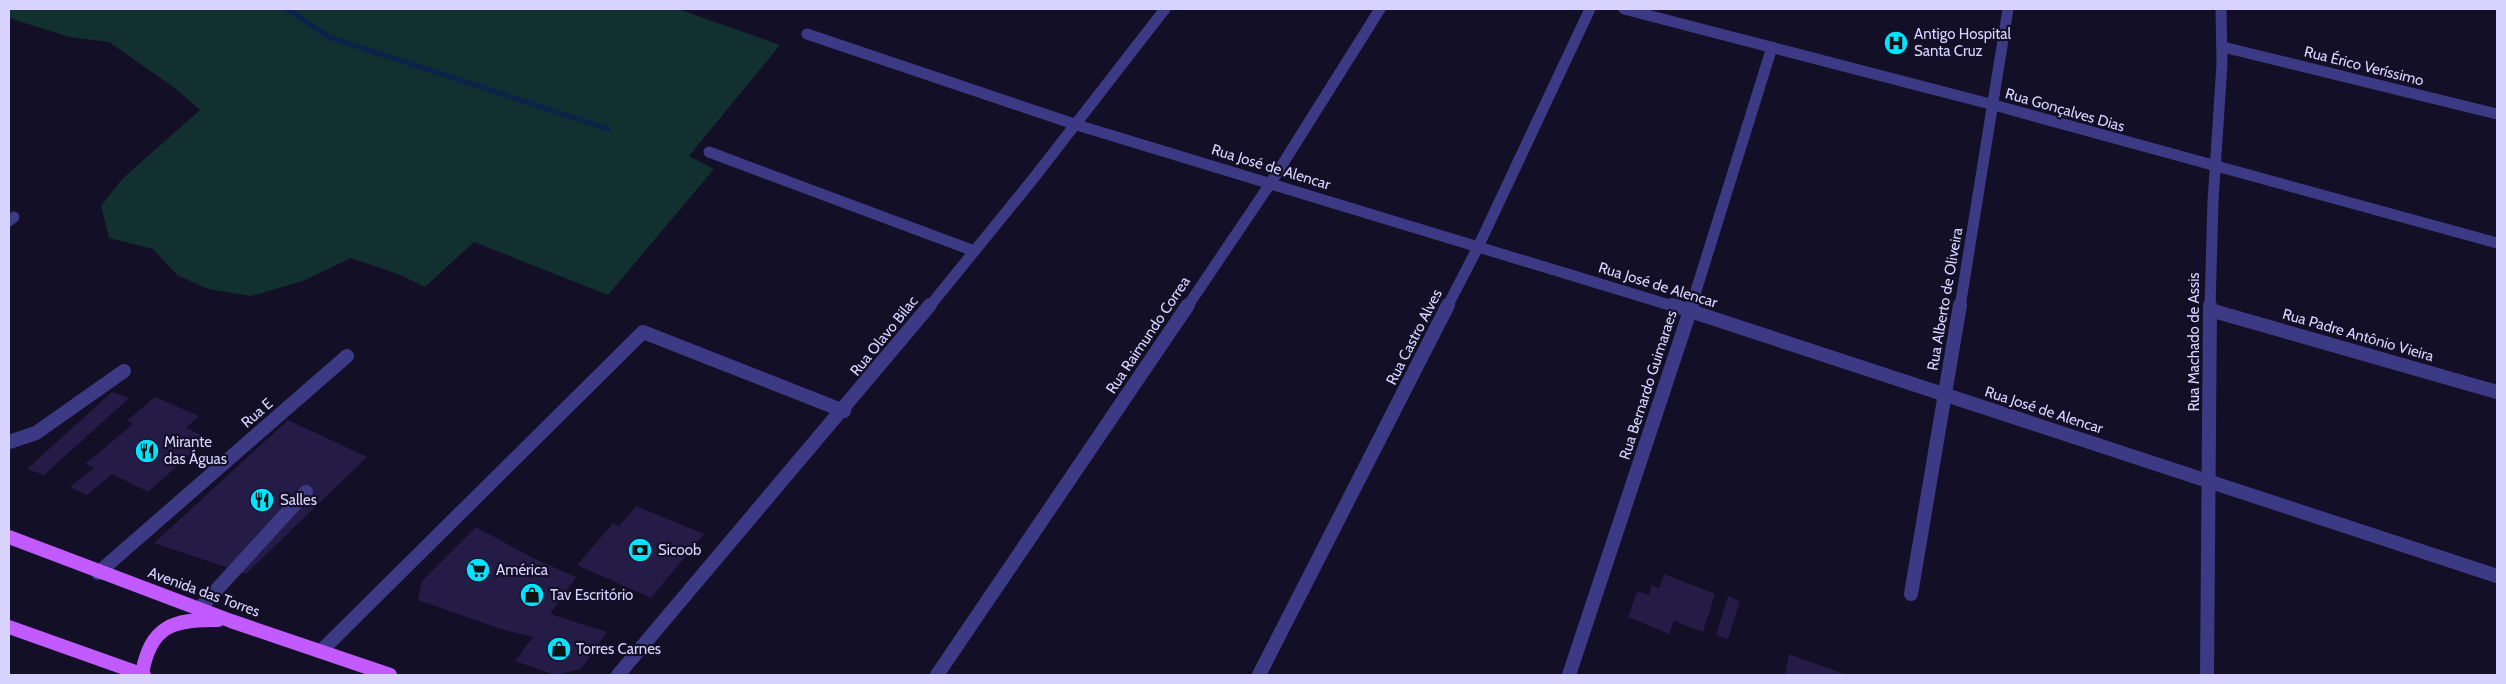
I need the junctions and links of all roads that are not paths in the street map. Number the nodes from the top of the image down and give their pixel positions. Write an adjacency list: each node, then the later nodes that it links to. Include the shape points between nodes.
1 (1165, 9): 12 (street, Rua Olavo Bilac)
2 (1380, 9): 15 (street, Rua Raimundo Correa)
3 (1590, 9): 17 (street, Rua Castro Alves)
4 (1624, 9): 8 (street, Rua Gonçalves Dias)
5 (2008, 9): 10 (street, Rua Alberto de Oliveira)
6 (2221, 9): 9 (street, Rua Machado de Assis)
7 (807, 34): 12 (street, Rua José de Alencar)
8 (1772, 47): 10 (street, Rua Gonçalves Dias); 20 (street, Rua Bernardo Guimaraes)
9 (2223, 47): 11 (street, Rua Érico Veríssimo); 14 (street, Rua Machado de Assis)
10 (1994, 105): 14 (street, Rua Gonçalves Dias); 24 (street, Rua Alberto de Oliveira)
11 (2497, 114)
12 (1078, 124): 15 (street, Rua José de Alencar); 18 (street, Rua Olavo Bilac)
13 (709, 152): 18 (street)
14 (2213, 167): 16 (street, Rua Gonçalves Dias); 19 (street, Rua Machado de Assis)
15 (1270, 184): 17 (street, Rua José de Alencar); 40 (street, Rua Raimundo Correa)
16 (2497, 243)
17 (1478, 247): 20 (street, Rua José de Alencar); 41 (street, Rua Castro Alves)
18 (974, 251): 25 (street, Rua Olavo Bilac)
19 (2210, 310): 23 (street, Rua Padre Antônio Vieira); 27 (street, Rua Machado de Assis)
20 (1690, 311): 24 (street, Rua José de Alencar); 42 (street, Rua Bernardo Guimaraes)
21 (347, 356): 30 (street, Rua E)
22 (124, 371): 26 (street, via 36,433)
23 (2497, 392)
24 (1945, 394): 27 (street, Rua José de Alencar); 32 (street, Rua Alberto de Oliveira)
25 (844, 411): 36 (street, via 643,332); 39 (street, Rua Olavo Bilac)
26 (9, 442)
27 (2210, 482): 31 (street, Rua José de Alencar); 43 (street, Rua Machado de Assis)
28 (306, 492): 33 (street)
29 (9, 537): 30 (main road, Avenida das Torres)
30 (98, 572): 33 (main road, Avenida das Torres)
31 (2497, 576)
32 (1911, 594)
33 (199, 609): 34 (main road, Avenida das Torres)
34 (230, 621): 36 (main road, Avenida das Torres); 37 (main road, via 182,621 165,627 150,641 143,657)
35 (9, 627): 37 (main road)
36 (321, 652): 38 (main road, Avenida das Torres)
37 (143, 675)
38 (390, 675)
39 (618, 675)
40 (936, 675)
41 (1259, 675)
42 (1569, 675)
43 (2207, 675)

